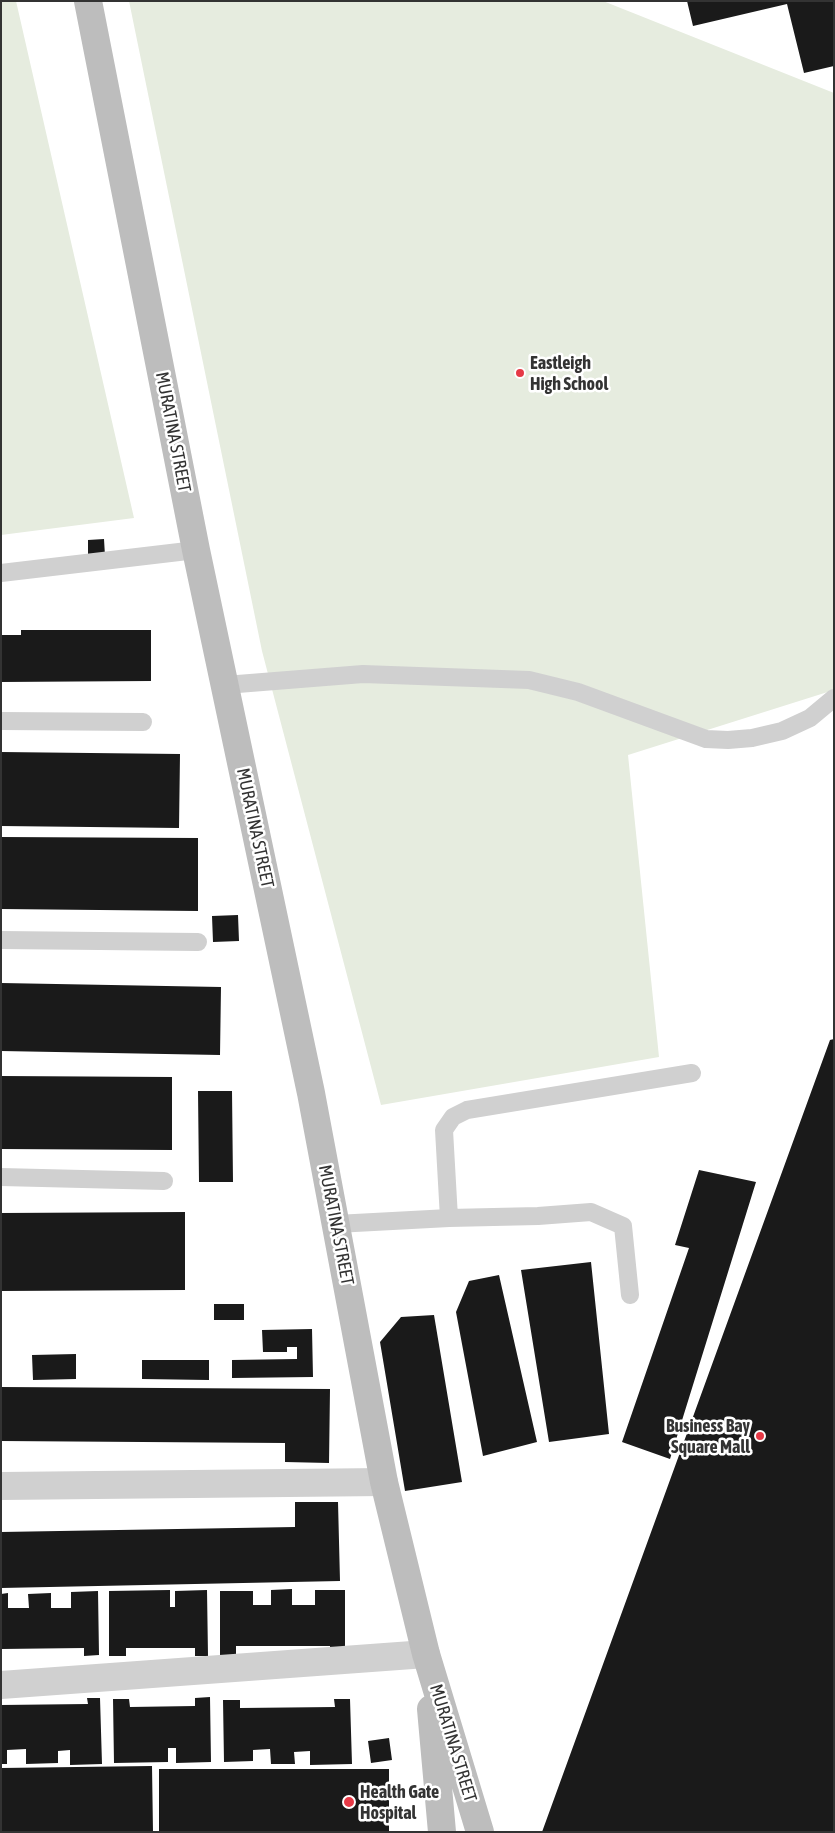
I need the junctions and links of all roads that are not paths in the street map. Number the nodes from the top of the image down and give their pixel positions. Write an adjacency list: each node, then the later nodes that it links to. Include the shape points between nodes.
1 (88, 1): 2 (main road, MURATINA STREET)
2 (196, 550): 3 (lane); 4 (main road, MURATINA STREET)
3 (1, 572)
4 (225, 685): 5 (lane, via 363,674 528,680 578,692 706,739 728,740 782,731 810,718); 14 (main road, MURATINA STREET, via 312,1093)
5 (834, 698)
6 (1, 721): 7 (lane)
7 (143, 722)
8 (1, 940): 9 (lane)
9 (198, 942)
10 (692, 1073): 13 (lane, via 467,1110 453,1117 444,1130)
11 (1, 1177): 12 (lane)
12 (164, 1181)
13 (449, 1218): 14 (lane); 15 (lane, via 591,1212 624,1226)
14 (336, 1224): 16 (main road, MURATINA STREET)
15 (630, 1295)
16 (384, 1482): 17 (street); 18 (main road, MURATINA STREET)
17 (1, 1486)
18 (426, 1654): 19 (street); 20 (main road, MURATINA STREET); 21 (main road, MURATINA STREET)
19 (1, 1685)
20 (440, 1829)
21 (480, 1832)

